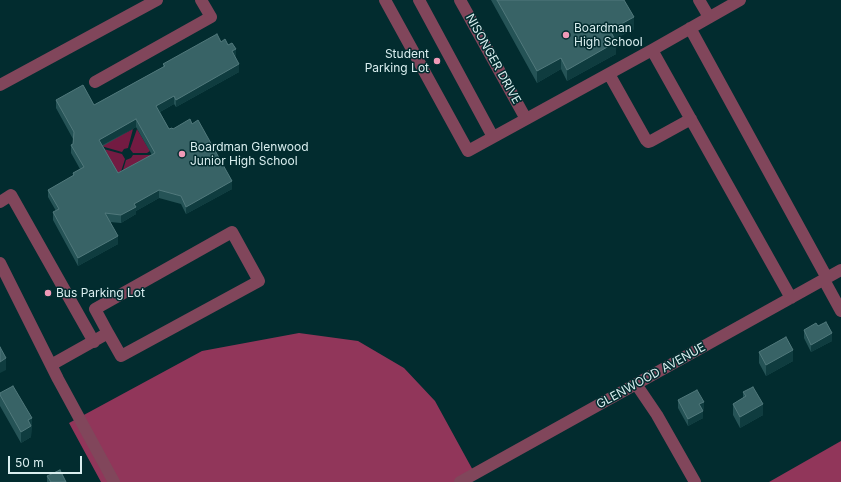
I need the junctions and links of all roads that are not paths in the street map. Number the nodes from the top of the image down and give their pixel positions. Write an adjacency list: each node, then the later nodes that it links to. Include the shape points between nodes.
1 (156, 0): 13 (street)
2 (201, 0): 12 (street, via 211,17)
3 (385, 0): 16 (street, via 468,151)
4 (419, 0): 16 (street)
5 (460, 0): 14 (street, NISONGER DRIVE)
6 (699, 0): 8 (street)
7 (740, 0): 8 (street)
8 (709, 18): 9 (street)
9 (690, 28): 10 (street); 20 (street)
10 (652, 50): 11 (street); 15 (street)
11 (609, 74): 14 (street); 15 (street, via 648,142)
12 (95, 82)
13 (0, 85)
14 (526, 119): 16 (street)
15 (691, 119): 21 (street)
16 (493, 137)
17 (0, 202): 24 (street, via 11,195)
18 (0, 263): 25 (street)
19 (841, 270): 20 (street, GLENWOOD AVENUE)
20 (825, 279): 21 (street, GLENWOOD AVENUE); 22 (street)
21 (791, 298): 26 (street, GLENWOOD AVENUE)
22 (841, 311)
23 (108, 333): 23 (street, via 121,356 258,281 232,232 95,309); 24 (street)
24 (94, 342): 25 (street)
25 (52, 365): 28 (street)
26 (636, 384): 27 (street, GLENWOOD AVENUE); 30 (street, via 658,415)
27 (477, 478): 29 (street, GLENWOOD AVENUE)
28 (114, 482)
29 (460, 482)
30 (695, 482)

